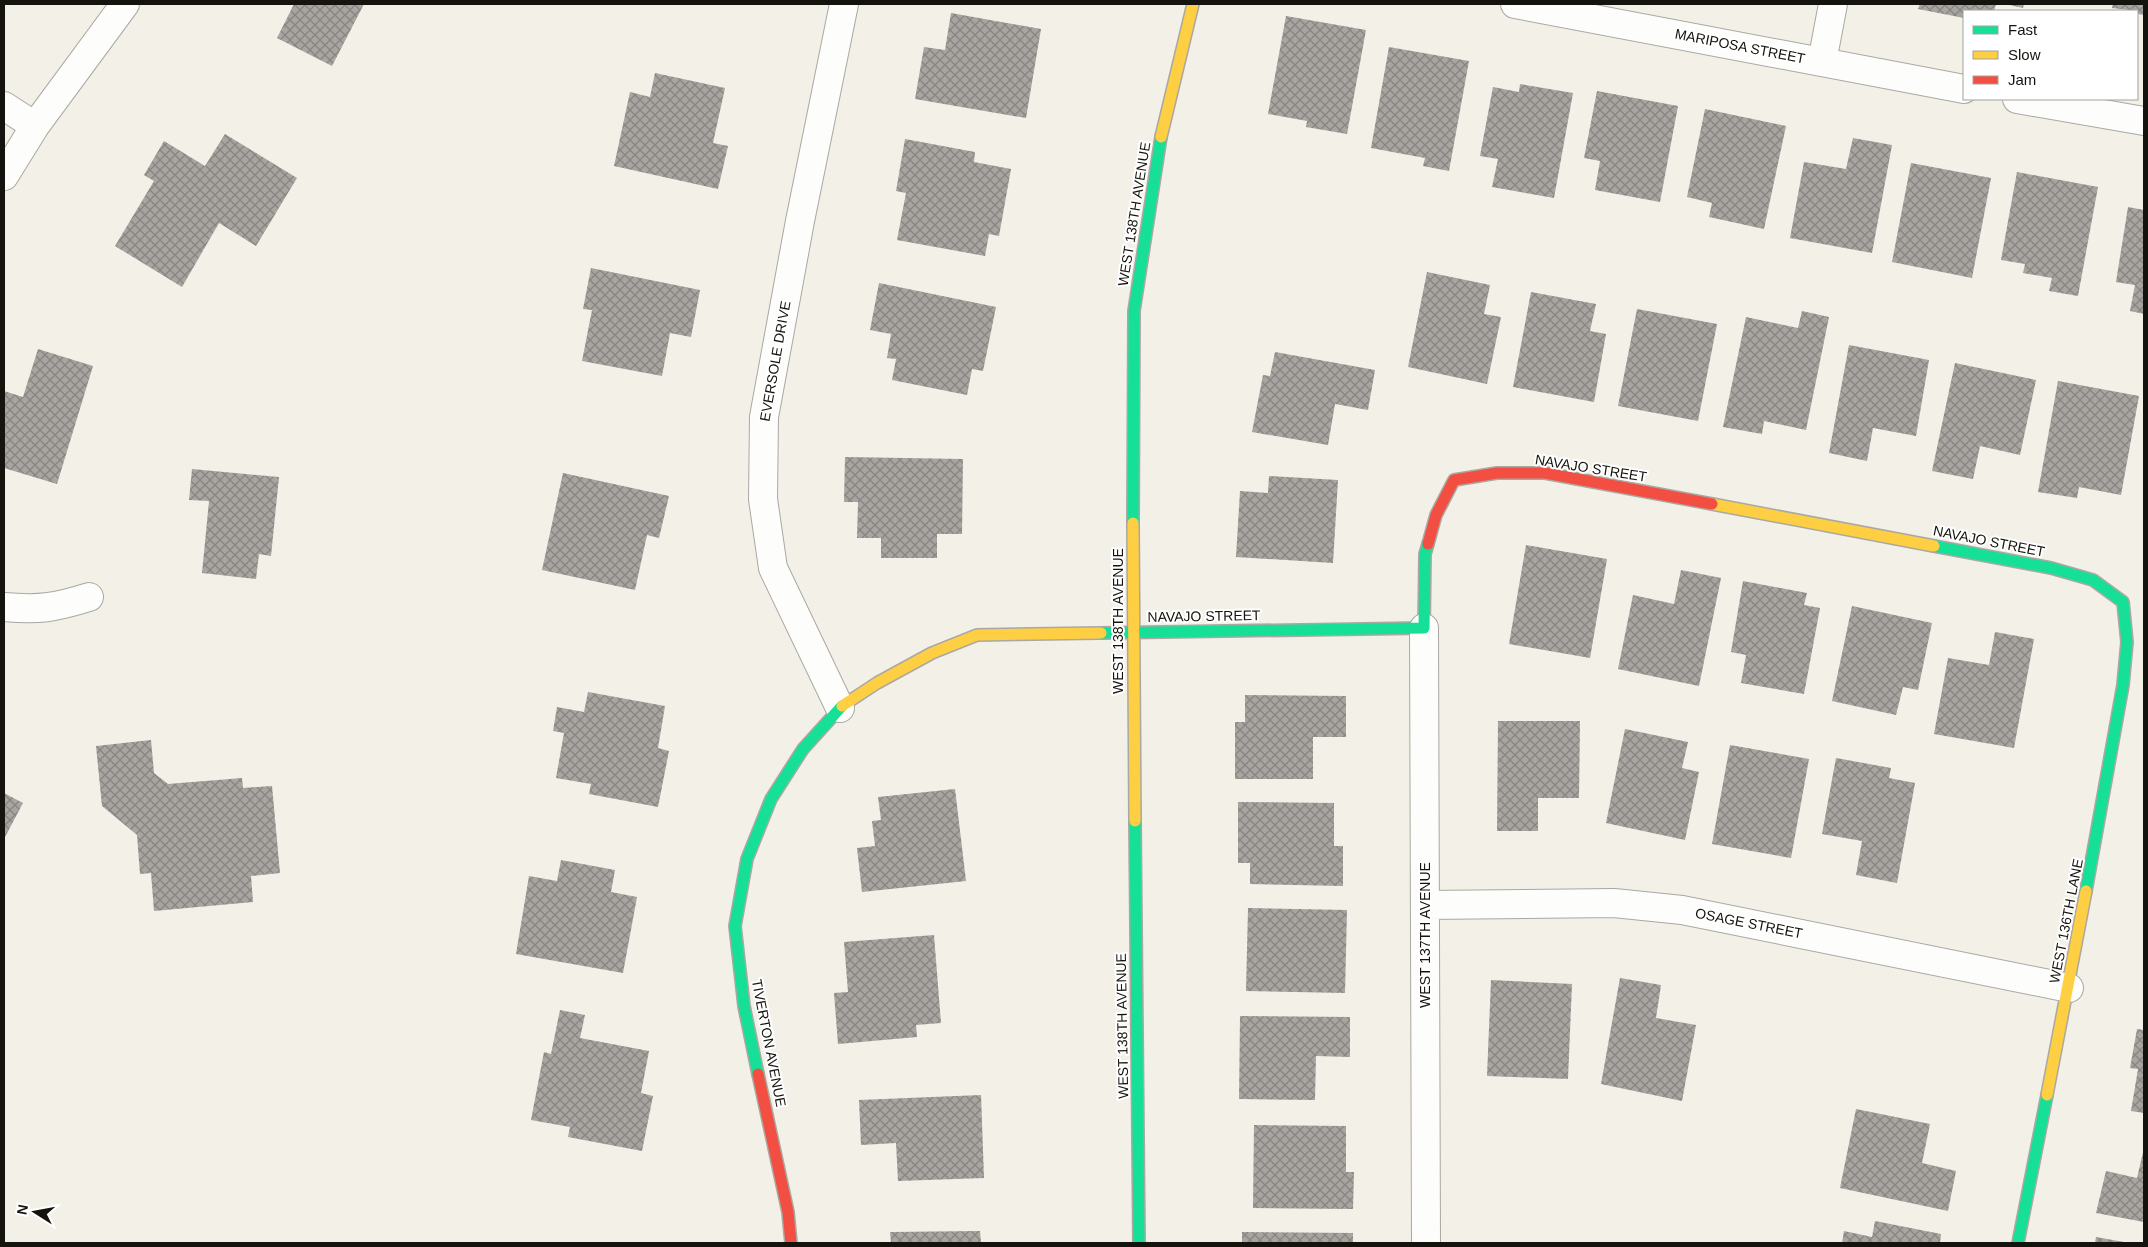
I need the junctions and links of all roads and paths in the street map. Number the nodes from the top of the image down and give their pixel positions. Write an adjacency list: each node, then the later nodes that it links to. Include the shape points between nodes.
1 (125, 4): 11 (street)
2 (844, 4): 18 (street, EVERSOLE DRIVE, via 764,417 763,499 773,568)
3 (1193, 4): 17 (street, WEST 138TH AVENUE, via 1158,150 1134,311)
4 (1515, 4): 6 (street, MARIPOSA STREET)
5 (1833, 4): 6 (street)
6 (1822, 62): 7 (street, MARIPOSA STREET)
7 (1963, 89)
8 (2023, 100): 10 (street)
9 (4, 106): 11 (street)
10 (2144, 121)
11 (35, 126): 12 (street)
12 (4, 176)
13 (88, 597): 15 (street, via 40,610)
14 (2123, 602): 16 (street, NAVAJO STREET, via 2093,580 2051,568 1545,473 1497,473 1454,480 1436,515 1425,554); 20 (street, WEST 136TH LANE, via 2127,642 2123,685)
15 (4, 607)
16 (1424, 628): 17 (street, NAVAJO STREET); 19 (street, WEST 137TH AVENUE)
17 (1133, 632): 18 (street, TIVERTON AVENUE, via 977,635 932,653); 22 (street, WEST 138TH AVENUE)
18 (840, 708): 21 (street, TIVERTON AVENUE, via 803,749 771,799 747,859 736,926 744,1006 788,1212)
19 (1425, 905): 20 (street, OSAGE STREET, via 1614,903 1682,910); 23 (street, WEST 137TH AVENUE)
20 (2069, 988): 24 (street, WEST 136TH LANE)
21 (791, 1243)
22 (1139, 1243)
23 (1426, 1243)
24 (2018, 1243)

